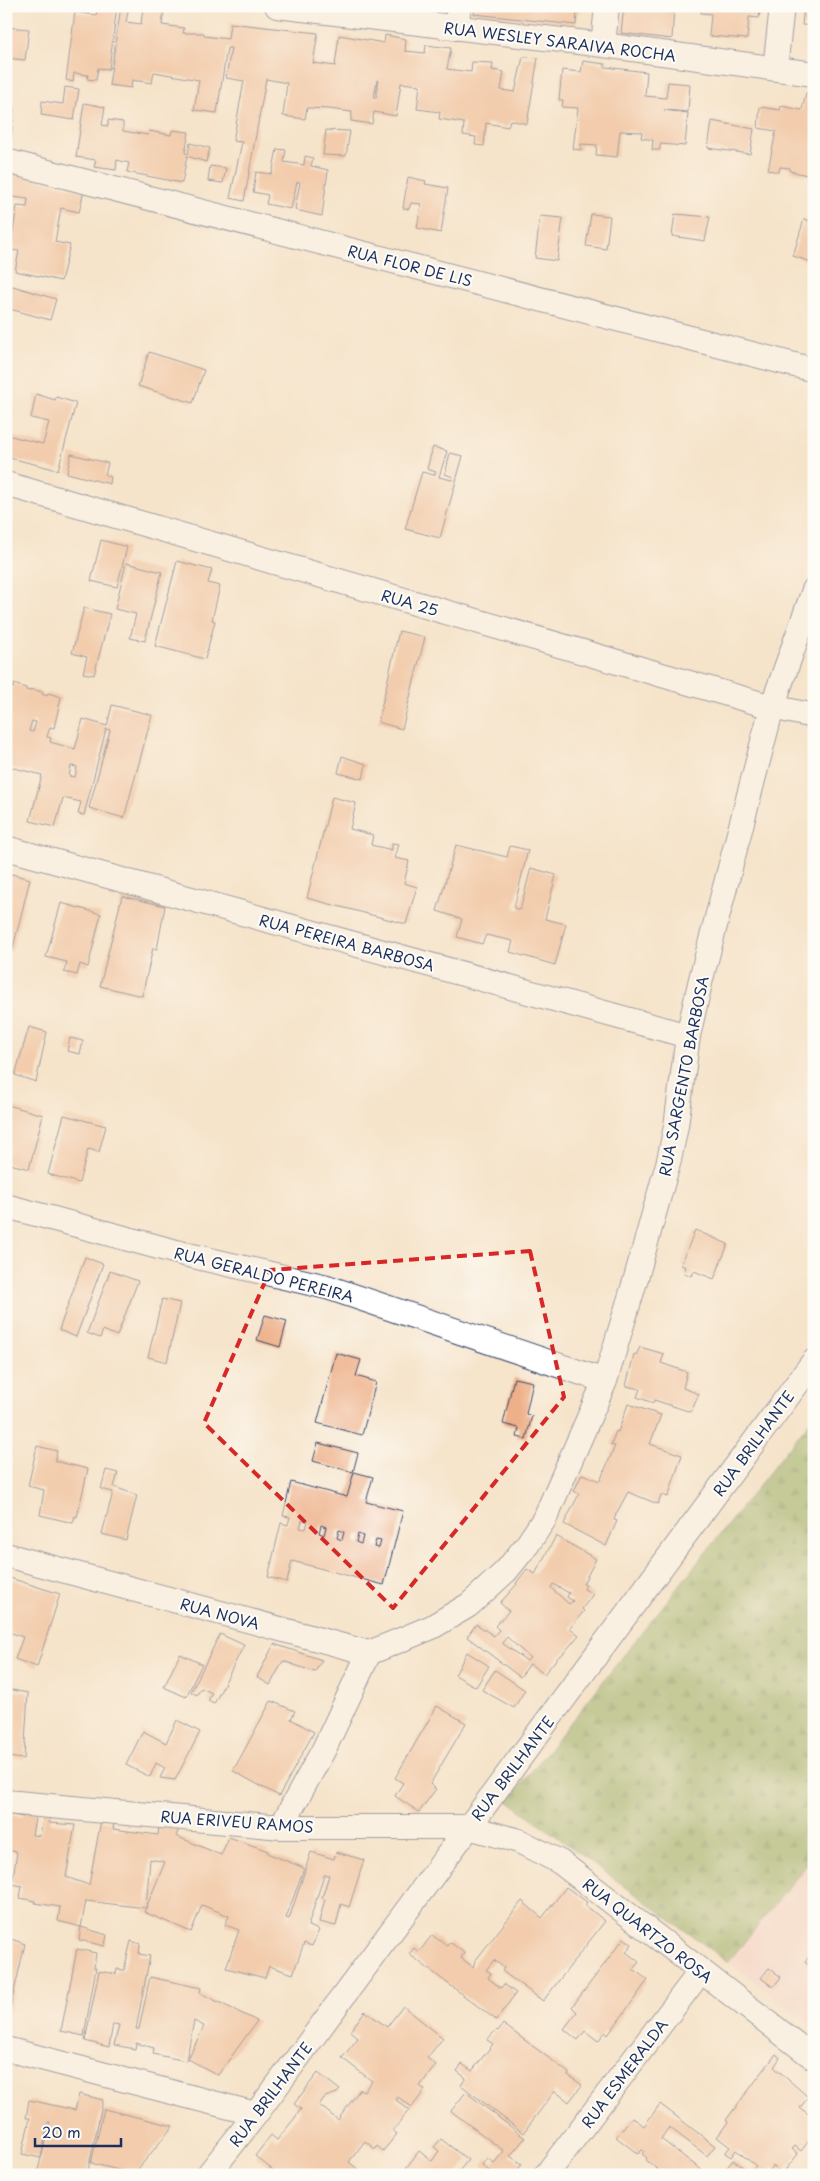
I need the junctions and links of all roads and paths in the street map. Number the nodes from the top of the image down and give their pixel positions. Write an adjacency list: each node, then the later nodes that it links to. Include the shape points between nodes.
1 (607, 6): 5 (street)
2 (782, 6): 6 (street)
3 (290, 7): 4 (street, RUA WESLEY SARAIVA ROCHA)
4 (457, 17): 5 (street, RUA WESLEY SARAIVA ROCHA)
5 (603, 45): 6 (street, RUA WESLEY SARAIVA ROCHA)
6 (775, 69): 7 (street, RUA WESLEY SARAIVA ROCHA)
7 (814, 74)
8 (6, 161): 9 (street, RUA FLOR DE LIS)
9 (814, 370)
10 (6, 484): 12 (street, RUA 25)
11 (814, 590): 12 (street, RUA SARGENTO BARBOSA)
12 (772, 707): 13 (street, RUA 25); 15 (street, RUA SARGENTO BARBOSA)
13 (814, 716)
14 (6, 848): 15 (street, RUA PEREIRA BARBOSA)
15 (688, 1036): 18 (street, RUA SARGENTO BARBOSA, via 669,1160)
16 (6, 1206): 18 (street, RUA GERALDO PEREIRA, via 184,1254 327,1287)
17 (814, 1361): 23 (street, RUA BRILHANTE)
18 (605, 1381): 20 (street, RUA SARGENTO BARBOSA, via 545,1518 506,1571 469,1605 432,1627)
19 (6, 1555): 20 (street, RUA NOVA)
20 (369, 1653): 22 (street, via 324,1749)
21 (6, 1802): 22 (street, RUA ERIVEU RAMOS)
22 (281, 1826): 23 (street, RUA ERIVEU RAMOS)
23 (468, 1828): 24 (street, RUA QUARTZO ROSA, via 519,1841 560,1862); 27 (street, RUA BRILHANTE)
24 (702, 1970): 26 (street, RUA QUARTZO ROSA); 29 (street, RUA ESMERALDA)
25 (6, 2049): 27 (street)
26 (814, 2058)
27 (256, 2114): 28 (street, RUA BRILHANTE)
28 (208, 2175)
29 (546, 2175)

